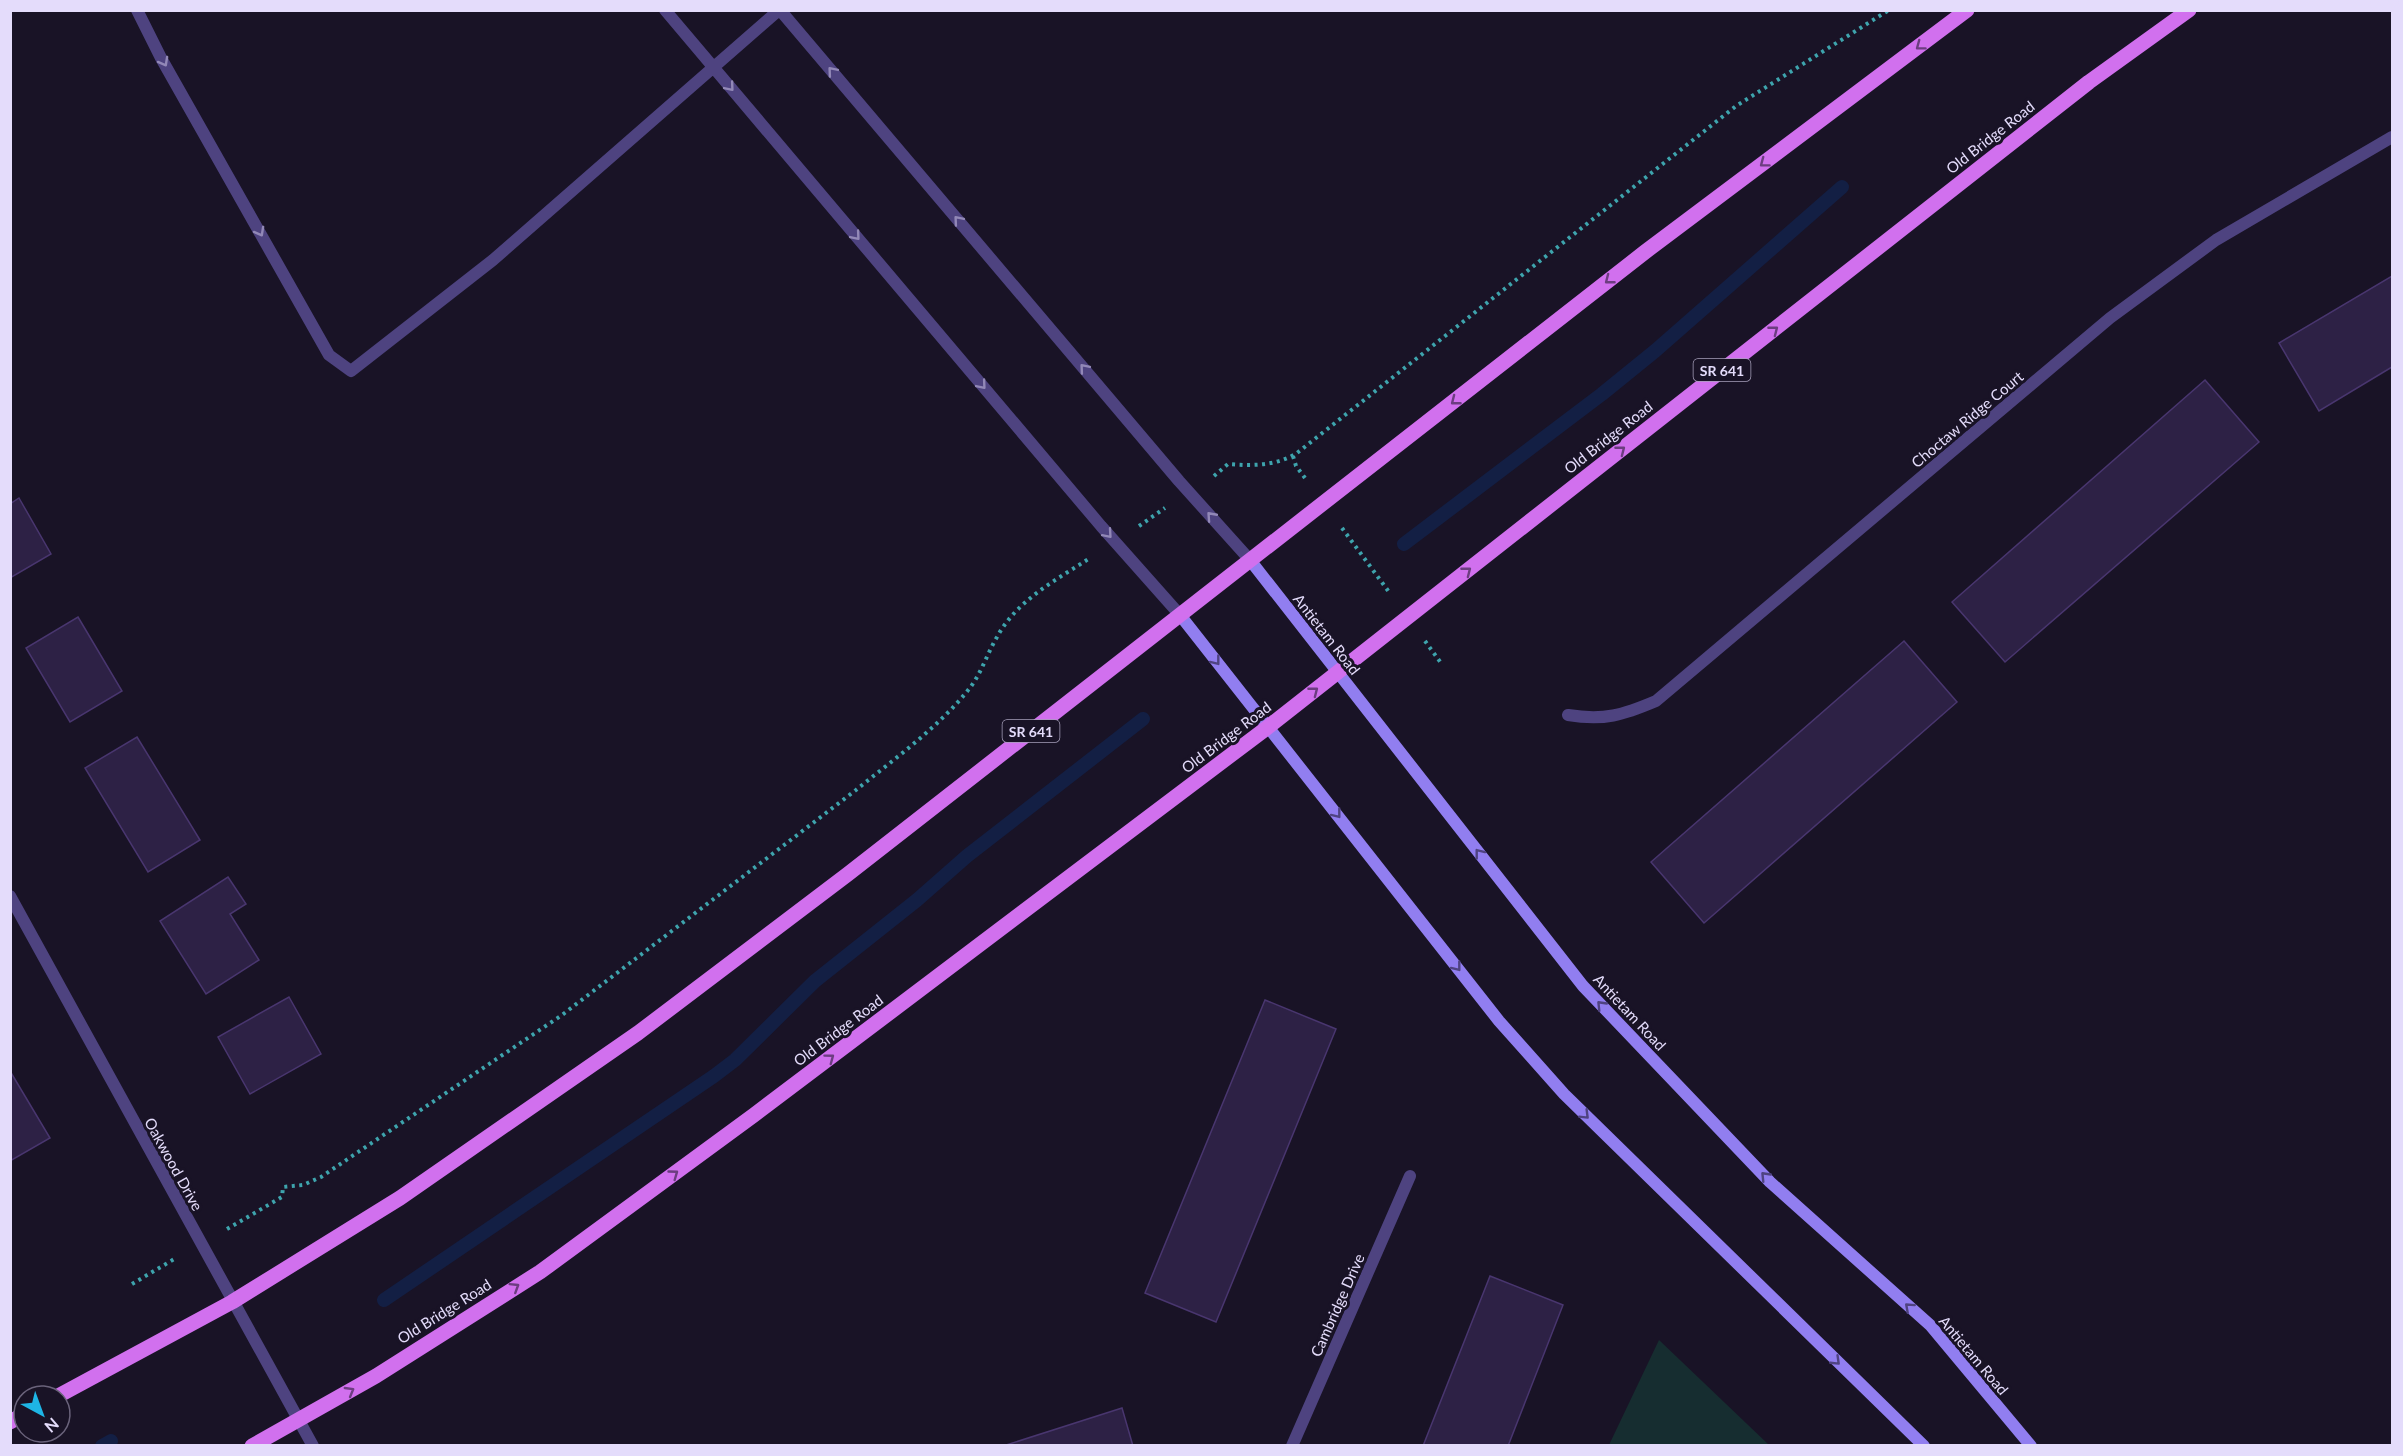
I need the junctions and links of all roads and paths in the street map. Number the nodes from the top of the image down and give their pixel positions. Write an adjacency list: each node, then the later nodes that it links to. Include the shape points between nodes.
1 (137, 10): 7 (street, one-way to 7, via 329,355 351,371 493,260)
2 (665, 10): 7 (street)
3 (779, 10): 7 (street); 15 (street, one-way to 3)
4 (1889, 10): 9 (path, via 1736,106)
5 (1967, 10): 15 (main road, SR 641, one-way to 15, via 1645,252)
6 (2189, 10): 19 (main road, Old Bridge Road / SR 641, one-way to 6, via 2089,82)
7 (713, 68): 18 (street, one-way to 18)
8 (2392, 137): 20 (street, Choctaw Ridge Court, via 2216,240 2110,318 1656,701 1623,715)
9 (1293, 456): 10 (path); 11 (path, via 1263,465 1228,464)
10 (1296, 466)
11 (1224, 469)
12 (1172, 504): 13 (path)
13 (1138, 526)
14 (1356, 547): 17 (path)
15 (1250, 560): 18 (main road, SR 641); 19 (street, Antietam Road)
16 (1086, 561): 24 (path, via 1019,607 960,699 856,790 562,1016 321,1177 303,1185 284,1187)
17 (1384, 585)
18 (1180, 615): 21 (street, one-way to 21); 25 (main road, SR 641, via 638,1033 400,1198)
19 (1338, 673): 21 (main road, Old Bridge Road / SR 641, one-way to 19); 32 (street, Antietam Road, one-way to 19, via 1929,1325 1770,1182 1583,986)
20 (1568, 715)
21 (1268, 727): 27 (main road, Old Bridge Road / SR 641, one-way to 21, via 540,1272); 31 (street, one-way to 31, via 1499,1021 1564,1095)
22 (12, 904): 25 (street, Oakwood Drive)
23 (1410, 1176): 30 (street, Cambridge Drive)
24 (282, 1197)
25 (232, 1302): 26 (main road, SR 641); 27 (street, Oakwood Drive)
26 (72, 1388)
27 (299, 1420): 28 (main road, Old Bridge Road / SR 641); 29 (street, Oakwood Drive)
28 (252, 1446)
29 (313, 1446)
30 (1292, 1446)
31 (1924, 1446)
32 (2031, 1446)

